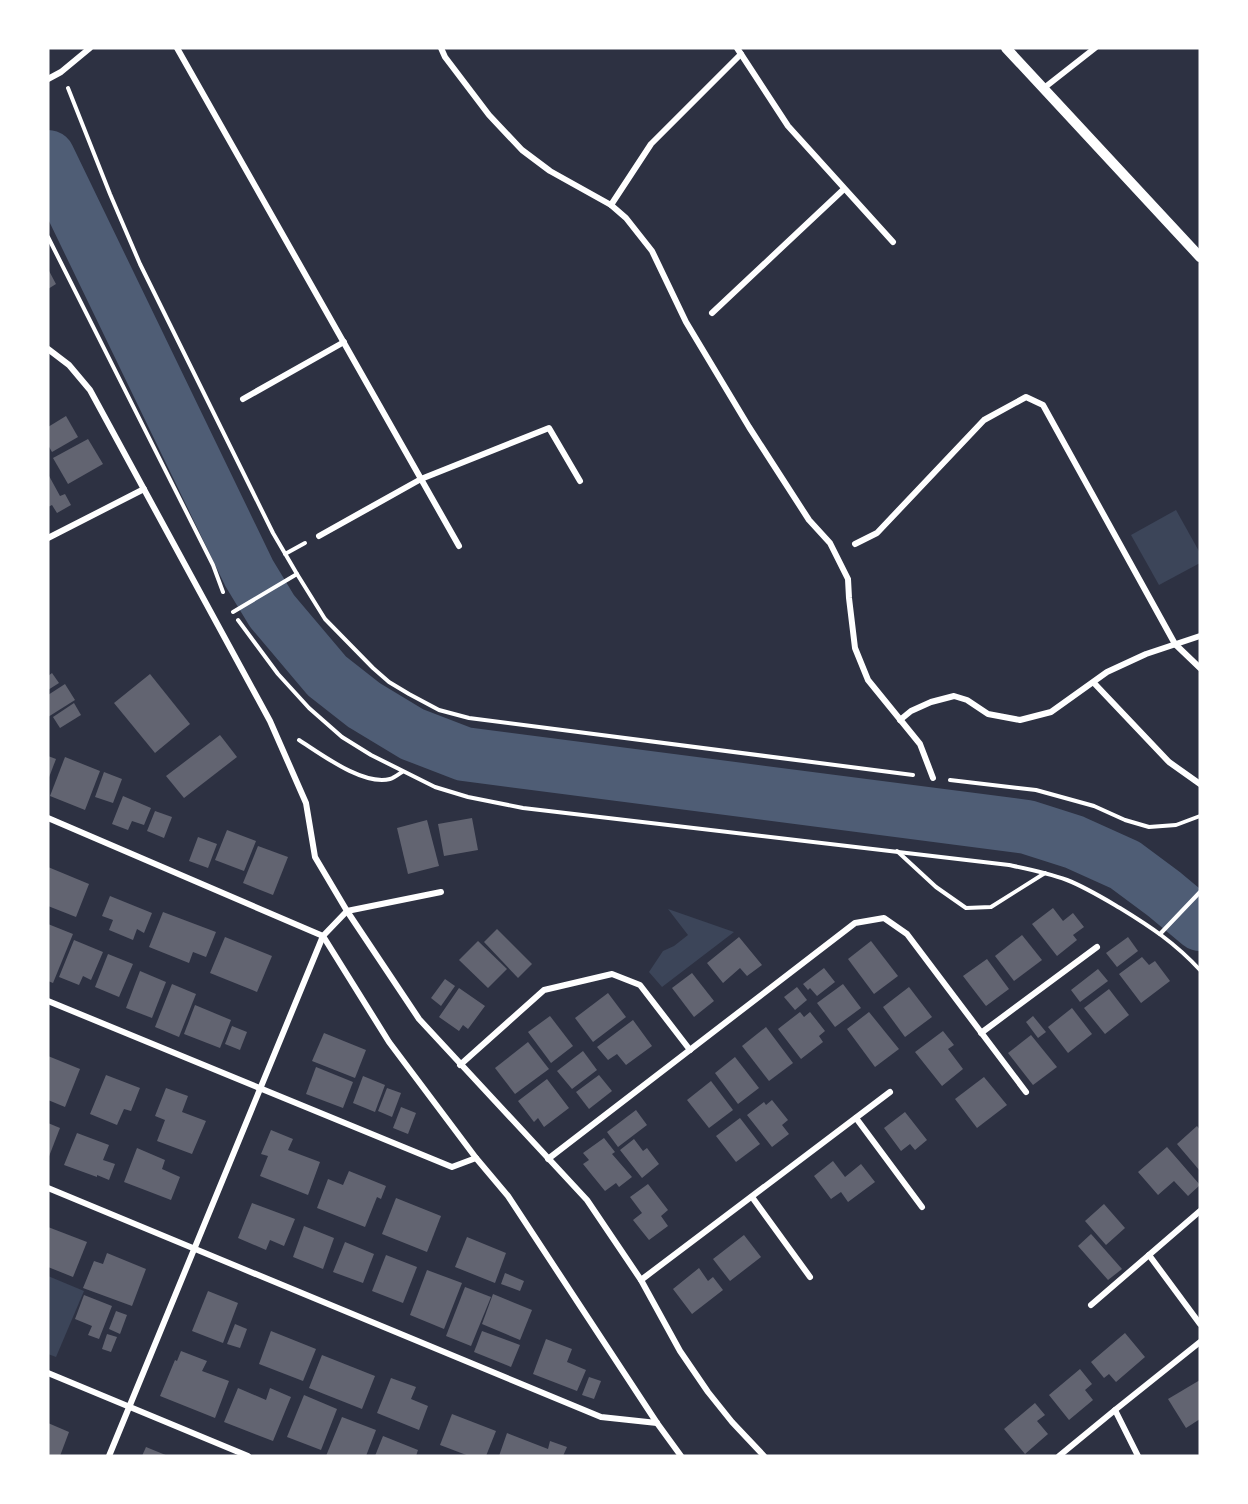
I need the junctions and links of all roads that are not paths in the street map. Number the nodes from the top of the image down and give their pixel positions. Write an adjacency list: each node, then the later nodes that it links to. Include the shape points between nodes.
1 (90, 48): 7 (street)
2 (177, 48): 14 (street)
3 (441, 48): 10 (street, via 489,115 522,150 550,171)
4 (1006, 48): 8 (street)
5 (1095, 48): 8 (street)
6 (740, 51): 9 (street, via 788,126); 10 (street, via 651,144)
7 (49, 78)
8 (1044, 88): 12 (street)
9 (844, 189): 11 (street); 13 (street)
10 (611, 205): 28 (street, via 652,251 686,321 749,427 809,520 830,543 848,579 855,648 868,680)
11 (893, 242)
12 (1200, 257)
13 (712, 313)
14 (344, 342): 16 (street); 17 (street)
15 (48, 349): 19 (street, via 69,365 90,390)
16 (243, 399)
17 (421, 479): 18 (street, via 549,428); 20 (street); 23 (street)
18 (580, 482)
19 (144, 489): 21 (street); 33 (street, via 270,722 306,803 315,857)
20 (319, 536)
21 (48, 538)
22 (855, 544): 25 (street, via 877,533 984,420 1026,398 1043,405)
23 (459, 546)
24 (1200, 636): 25 (street)
25 (1175, 644): 26 (street); 27 (street, via 1107,672)
26 (1200, 668)
27 (1094, 683): 28 (street, via 1051,712 1020,720 988,714 954,696 931,702); 30 (street, via 1169,762)
28 (900, 720): 29 (street, via 921,744)
29 (933, 778)
30 (1200, 784)
31 (48, 818): 34 (street)
32 (441, 892): 33 (street)
33 (347, 911): 34 (street); 39 (street, via 419,1019)
34 (323, 936): 40 (street); 44 (street, via 389,1042)
35 (1096, 947): 37 (street)
36 (48, 1001): 40 (street)
37 (981, 1034): 38 (street, via 906,934 884,918 855,923); 42 (street)
38 (690, 1050): 39 (street, via 640,985 612,974 544,990); 45 (street)
39 (460, 1065): 45 (street)
40 (261, 1088): 44 (street, via 453,1167); 50 (street)
41 (890, 1092): 43 (street)
42 (1026, 1092)
43 (856, 1118): 47 (street); 48 (street)
44 (476, 1158): 60 (street, via 508,1196)
45 (548, 1159): 53 (street, via 586,1200)
46 (48, 1188): 50 (street)
47 (752, 1197): 52 (street); 53 (street)
48 (922, 1207)
49 (1200, 1210): 51 (street)
50 (195, 1249): 58 (street); 60 (street, via 602,1417)
51 (1149, 1255): 54 (street); 55 (street)
52 (810, 1277)
53 (641, 1280): 64 (street, via 708,1392)
54 (1091, 1305)
55 (1200, 1324)
56 (1200, 1342): 59 (street)
57 (48, 1373): 58 (street)
58 (129, 1407): 61 (street); 62 (street)
59 (1115, 1410): 65 (street); 66 (street)
60 (657, 1423): 63 (street)
61 (109, 1456)
62 (248, 1456)
63 (681, 1456)
64 (764, 1456)
65 (1059, 1456)
66 (1138, 1456)

